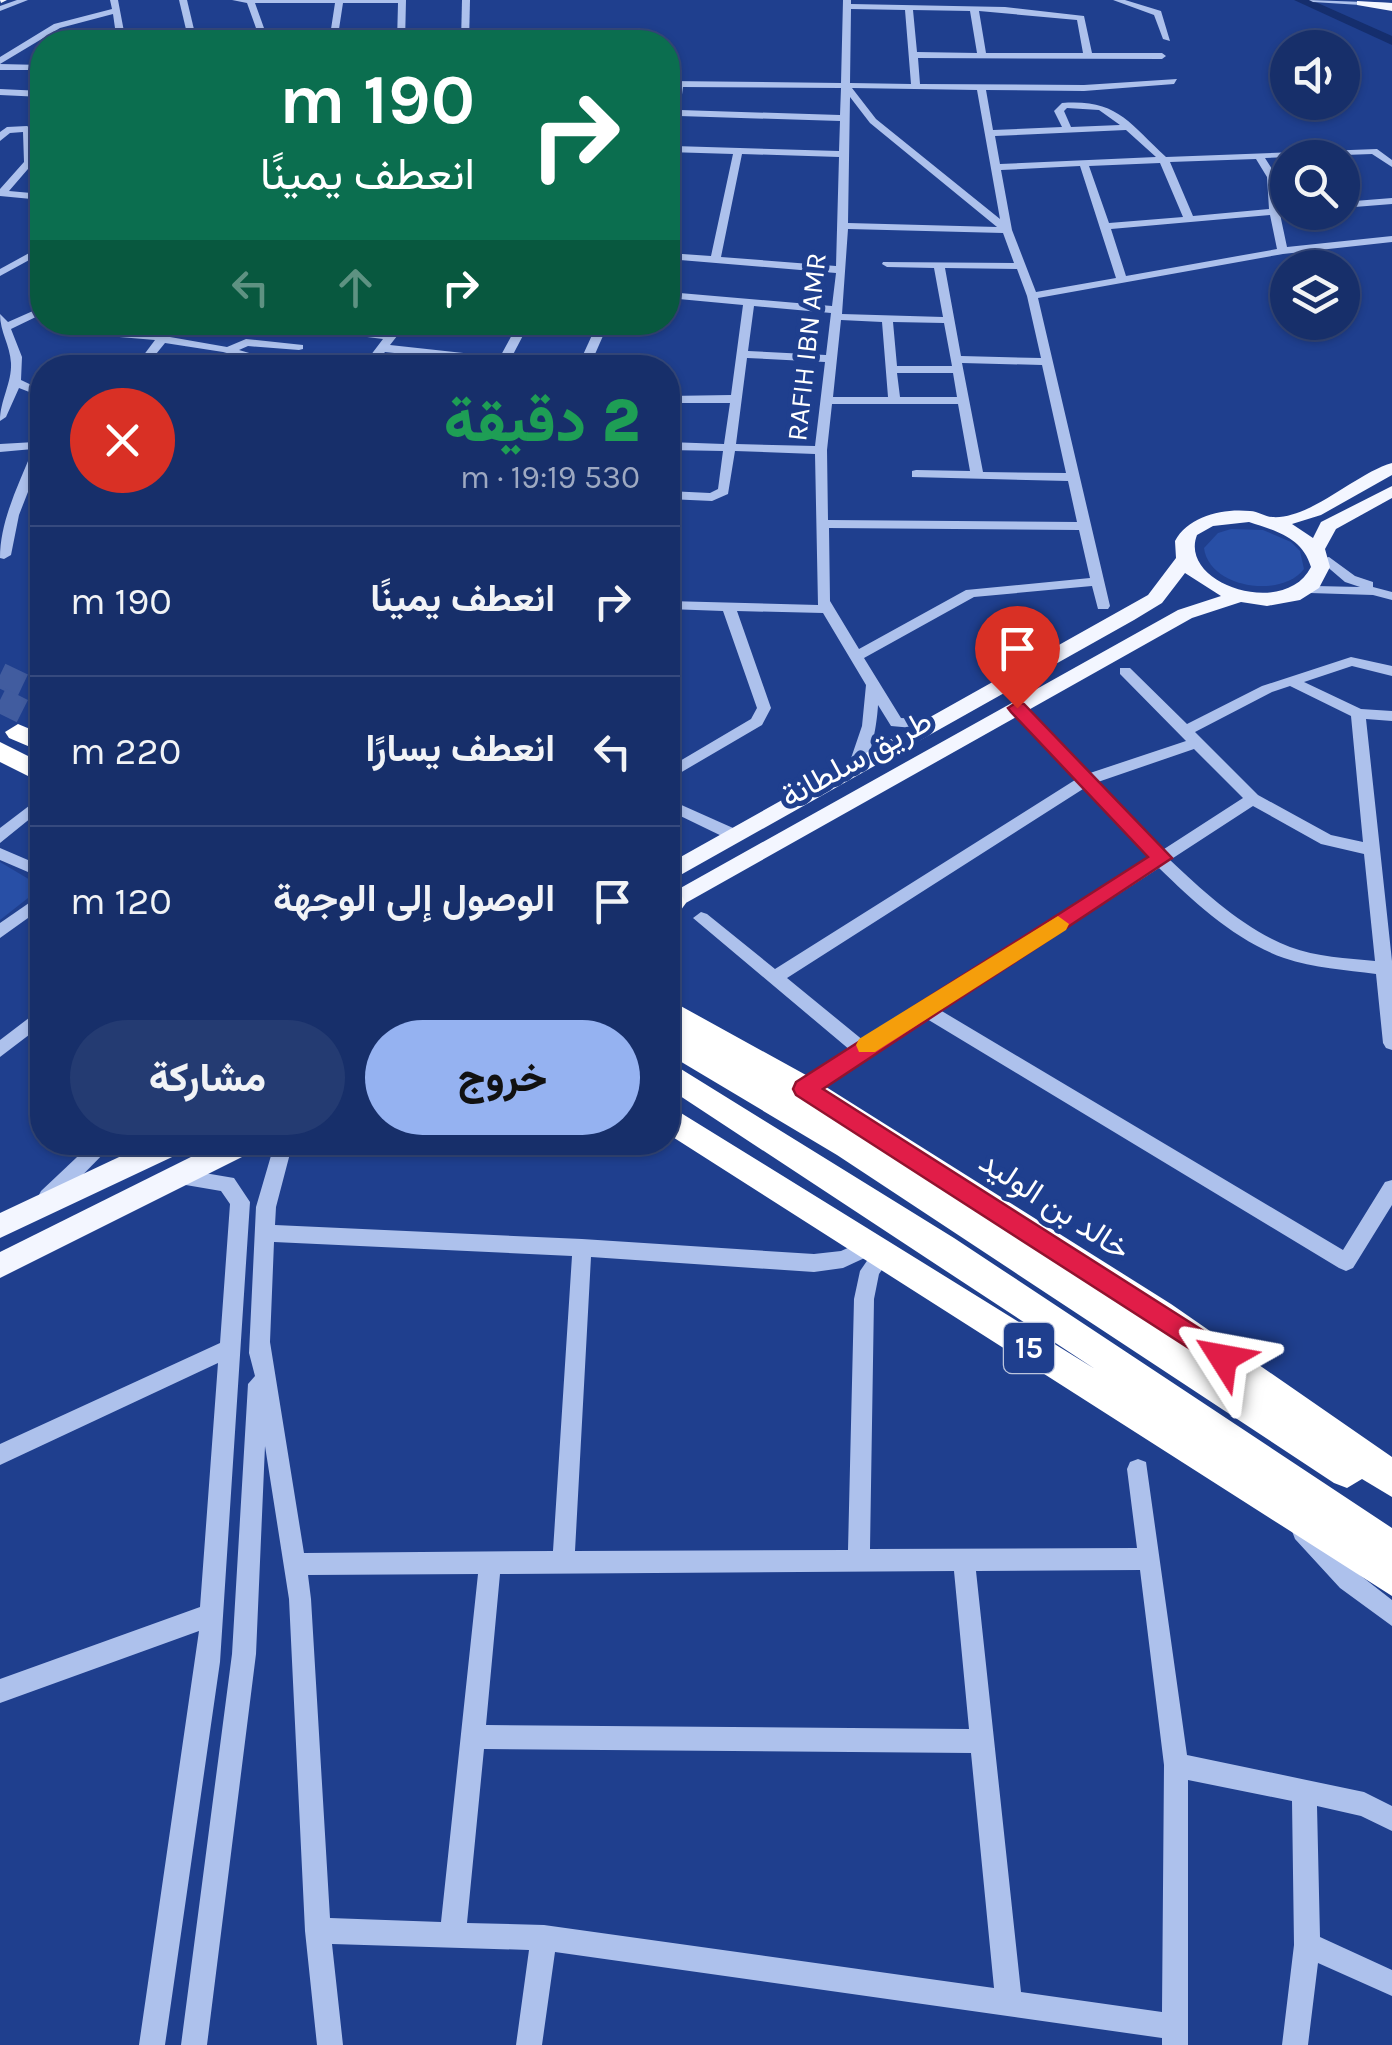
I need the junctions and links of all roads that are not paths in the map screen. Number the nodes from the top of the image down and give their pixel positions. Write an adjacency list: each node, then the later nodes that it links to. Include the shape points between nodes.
1 (24, 0): 15 (street)
2 (182, 0): 19 (street)
3 (236, 0): 4 (street)
4 (250, 0): 9 (street); 20 (street)
5 (402, 0): 9 (street); 22 (street)
6 (466, 0): 23 (street)
7 (1118, 0): 24 (street, via 1158,14)
8 (1313, 0): 10 (street)
9 (340, 1): 21 (street)
10 (1362, 2): 14 (main road)
11 (848, 3): 13 (street); 36 (street, RAFIH IBN AMR)
12 (114, 5): 17 (street); 18 (street)
13 (909, 6): 16 (street); 26 (street)
14 (1392, 6)
15 (0, 8)
16 (974, 8): 27 (street); 28 (street, via 1082,18)
17 (51, 30)
18 (118, 30)
19 (190, 30)
20 (261, 30)
21 (335, 30)
22 (401, 30)
23 (465, 30)
24 (1167, 39)
25 (30, 44): 30 (street)
26 (913, 55): 27 (street); 34 (street)
27 (982, 55): 28 (street)
28 (1088, 55): 29 (street)
29 (1162, 56)
30 (0, 64): 31 (street)
31 (30, 67)
32 (1174, 81): 35 (street)
33 (680, 85): 36 (street)
34 (916, 86): 35 (street); 36 (street)
35 (981, 87): 43 (street)
36 (846, 88): 40 (street, RAFIH IBN AMR); 64 (street, via 873,121)
37 (0, 92): 38 (street)
38 (30, 93)
39 (680, 114): 40 (street)
40 (845, 118): 48 (street, RAFIH IBN AMR)
41 (1128, 126): 42 (street); 42 (street, via 1101,107 1065,106 1059,111); 51 (street)
42 (1067, 130): 43 (street)
43 (991, 133): 54 (street)
44 (0, 138): 56 (street, via 7,130 27,129 29,162)
45 (680, 149): 46 (street)
46 (738, 151): 48 (street); 71 (street)
47 (1360, 152): 53 (street, via 1374,151)
48 (843, 154): 62 (street, RAFIH IBN AMR)
49 (1259, 156): 50 (street); 51 (street); 55 (street)
50 (1270, 156)
51 (1164, 160): 52 (street); 61 (street)
52 (1084, 164): 54 (street); 63 (street)
53 (1392, 164)
54 (994, 167): 64 (street)
55 (1270, 174)
56 (1, 193): 57 (street)
57 (30, 198)
58 (1392, 200): 59 (street)
59 (1360, 203)
60 (1270, 211): 61 (street)
61 (1189, 219): 63 (street)
62 (842, 226): 64 (street); 75 (street, RAFIH IBN AMR)
63 (1104, 227): 77 (street)
64 (1008, 230): 74 (street)
65 (1392, 239): 66 (street)
66 (1298, 249): 67 (street)
67 (1290, 250)
68 (1270, 253): 77 (street)
69 (30, 256): 76 (street)
70 (680, 257): 71 (street)
71 (714, 260): 75 (street)
72 (887, 264): 73 (street)
73 (939, 264): 74 (street); 84 (street)
74 (1021, 266): 79 (street)
75 (841, 270): 82 (street, RAFIH IBN AMR)
76 (0, 273)
77 (1122, 279): 79 (street)
78 (680, 295): 80 (street)
79 (1032, 296): 104 (street)
80 (749, 302): 82 (street); 97 (street)
81 (30, 314): 85 (street)
82 (836, 314): 83 (street); 103 (street, RAFIH IBN AMR)
83 (887, 319): 84 (street); 106 (street)
84 (950, 320): 105 (street)
85 (2, 322): 107 (street, via 20,363)
86 (127, 335): 92 (street)
87 (163, 335): 92 (street)
88 (278, 335): 94 (street)
89 (309, 335): 95 (street)
90 (347, 335): 93 (street)
91 (392, 335): 93 (street)
92 (160, 338): 96 (street); 98 (street)
93 (386, 342): 101 (street); 102 (street)
94 (274, 344): 95 (street); 96 (street, via 246,342)
95 (299, 348): 100 (street)
96 (229, 350): 99 (street)
97 (742, 354): 103 (street); 110 (street)
98 (148, 355)
99 (249, 355)
100 (298, 355)
101 (376, 355)
102 (455, 355)
103 (831, 359): 111 (street, RAFIH IBN AMR)
104 (1047, 362): 105 (street); 124 (street)
105 (958, 364): 106 (street); 113 (street)
106 (892, 369): 112 (street)
107 (16, 382): 108 (street); 114 (street)
108 (30, 388)
109 (680, 399): 110 (street)
110 (736, 399): 118 (street)
111 (826, 400): 112 (street); 119 (street, RAFIH IBN AMR)
112 (894, 400): 113 (street)
113 (964, 401): 123 (street)
114 (0, 417)
115 (30, 445): 117 (street)
116 (680, 446): 118 (street)
117 (0, 448)
118 (730, 448): 119 (street); 126 (street, via 722,494)
119 (820, 450): 128 (street, RAFIH IBN AMR)
120 (1392, 468): 127 (main road, via 1314,511)
121 (30, 473): 131 (street)
122 (916, 474): 123 (street)
123 (978, 475): 124 (street)
124 (1074, 478): 129 (street)
125 (1392, 491): 130 (main road, via 1328,526)
126 (680, 496)
127 (1279, 522): 130 (main road); 132 (main road, طريق سلطانة, via 1250,516 1201,524 1183,545)
128 (822, 524): 129 (street); 140 (street, RAFIH IBN AMR)
129 (1085, 526): 133 (street)
130 (1324, 553): 134 (main road, via 1327,577); 135 (street, via 1350,580)
131 (4, 555)
132 (1185, 559): 136 (main road, via 1196,574); 149 (main road, طريق سلطانة, via 1155,599)
133 (1097, 580): 138 (street); 141 (street, via 971,593)
134 (1315, 590): 135 (street); 136 (main road, via 1282,600)
135 (1392, 594)
136 (1240, 596): 146 (main road, طريق سلطانة, via 1184,614)
137 (680, 606): 139 (street)
138 (1103, 606)
139 (730, 607): 140 (street); 151 (street, via 764,708 757,722)
140 (828, 609): 141 (street, RAFIH IBN AMR)
141 (855, 657): 145 (street, RAFIH IBN AMR)
142 (1125, 671): 150 (street)
143 (1392, 671): 144 (street, via 1352,661)
144 (1291, 681): 147 (street); 150 (street)
145 (872, 686): 149 (street, RAFIH IBN AMR, via 896,723); 152 (street, via 869,726)
146 (1017, 708): 153 (street); 164 (main road, طريق سلطانة)
147 (1358, 714): 148 (street); 159 (street)
148 (1392, 716)
149 (935, 725): 152 (main road, طريق سلطانة)
150 (1191, 737): 153 (street); 154 (street)
151 (680, 768)
152 (854, 770): 158 (main road, طريق سلطانة)
153 (1087, 780): 161 (street); 169 (street)
154 (1254, 800): 159 (street, via 1327,840); 161 (street)
155 (30, 810): 157 (street)
156 (680, 810): 158 (street)
157 (3, 829)
158 (736, 836): 163 (main road, طريق سلطانة)
159 (1372, 850): 168 (street)
160 (0, 854): 162 (street)
161 (1162, 858): 168 (street, via 1226,918 1283,952); 170 (street)
162 (30, 867)
163 (680, 879)
164 (680, 882)
165 (30, 909): 167 (street)
166 (701, 918): 169 (street)
167 (0, 932)
168 (1384, 968): 173 (street)
169 (774, 978): 175 (street)
170 (925, 1009): 175 (street); 185 (street, via 1346,1262)
171 (680, 1018): 178 (highway, خالد بن الوليد)
172 (30, 1025): 176 (street)
173 (1392, 1043)
174 (680, 1046): 196 (highway)
175 (861, 1049): 178 (street)
176 (0, 1050)
177 (680, 1081): 198 (highway, via 1135,1372)
178 (804, 1089): 196 (highway, خالد بن الوليد, via 1159,1315)
179 (680, 1126): 190 (highway, 15)
180 (92, 1155): 186 (street)
181 (151, 1155): 186 (main road)
182 (222, 1155): 184 (main road)
183 (280, 1155): 188 (street)
184 (181, 1177): 191 (main road); 193 (street, via 228,1184 240,1202)
185 (1391, 1192)
186 (30, 1212): 187 (main road)
187 (0, 1226)
188 (264, 1233): 189 (street); 192 (street)
189 (582, 1247): 190 (street, via 814,1263); 202 (street)
190 (876, 1250): 197 (highway, 15); 201 (street, via 864,1299)
191 (0, 1266)
192 (260, 1343): 203 (street); 222 (street, via 244,1654)
193 (230, 1348): 194 (street); 206 (street)
194 (0, 1456)
195 (1138, 1470): 199 (street)
196 (1390, 1481)
197 (1291, 1514): 205 (highway, 15); 207 (street, via 1348,1580)
198 (1392, 1551)
199 (1149, 1559): 200 (street); 211 (street)
200 (964, 1560): 201 (street); 210 (street)
201 (859, 1561): 202 (street)
202 (563, 1563): 204 (street)
203 (295, 1564): 204 (street); 214 (street)
204 (490, 1564): 209 (street)
205 (1392, 1576)
206 (212, 1615): 208 (street); 221 (street)
207 (1392, 1615)
208 (0, 1692)
209 (473, 1737): 210 (street); 215 (street)
210 (982, 1741): 219 (street)
211 (1176, 1764): 212 (street); 220 (street)
212 (1304, 1792): 213 (street, via 1364,1804); 217 (street)
213 (1392, 1820)
214 (318, 1931): 215 (street); 223 (street)
215 (453, 1935): 216 (street)
216 (544, 1938): 219 (street); 224 (street)
217 (1308, 1944): 218 (street); 225 (street)
218 (1392, 1983)
219 (1009, 2003): 220 (street)
220 (1176, 2036)
221 (152, 2045)
222 (194, 2045)
223 (330, 2045)
224 (529, 2045)
225 (1295, 2045)

